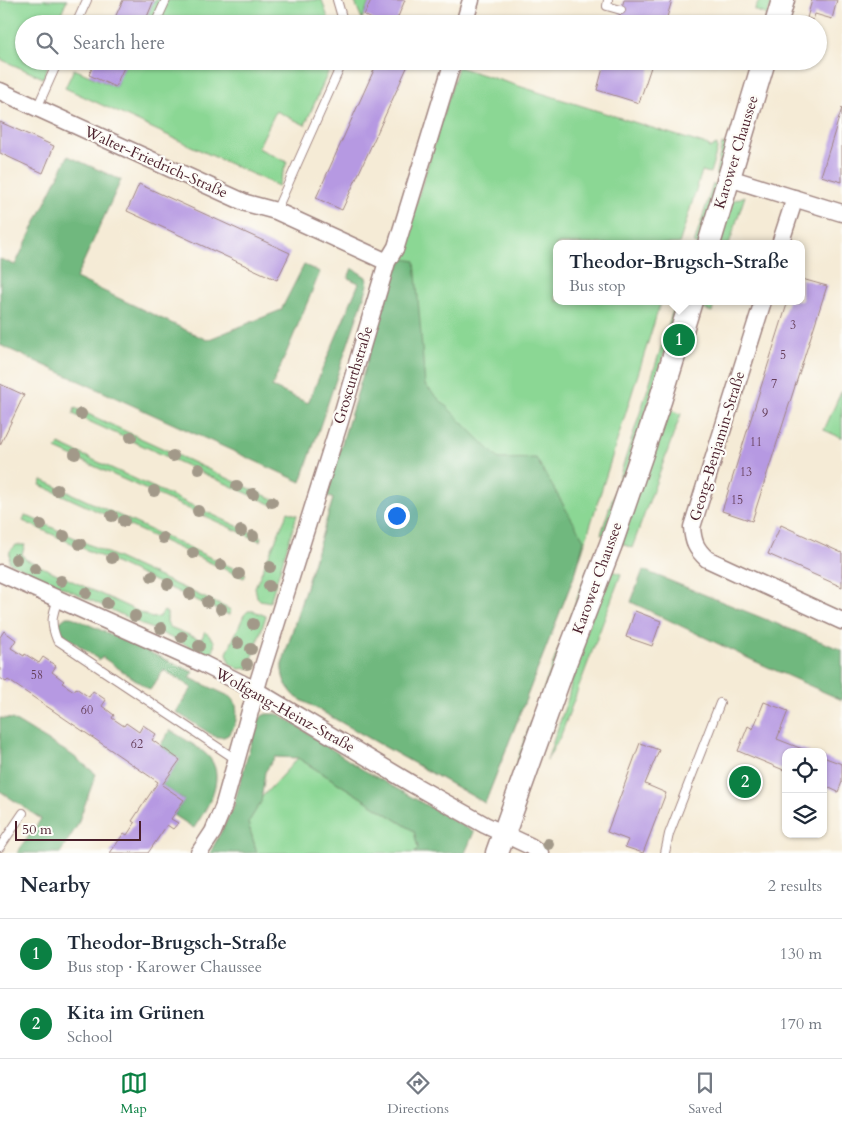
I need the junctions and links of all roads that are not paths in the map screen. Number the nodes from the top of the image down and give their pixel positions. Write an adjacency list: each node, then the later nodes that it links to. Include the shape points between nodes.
1 (87, 0): 8 (lane)
2 (166, 0): 9 (lane)
3 (337, 0): 10 (lane)
4 (471, 0): 11 (street)
5 (608, 0): 7 (lane, via 607,6)
6 (783, 0): 12 (main road)
7 (621, 10)
8 (80, 15)
9 (159, 15)
10 (341, 15)
11 (467, 15)
12 (779, 15)
13 (54, 70): 18 (lane)
14 (339, 70): 21 (lane)
15 (449, 70): 25 (street, Groscurthstraße, via 396,247)
16 (761, 70): 19 (main road, Karower Chaussee)
17 (0, 91): 18 (street, Walter-Friedrich-Straße)
18 (37, 108): 21 (street, Walter-Friedrich-Straße, via 246,203)
19 (729, 178): 20 (street); 23 (main road, Karower Chaussee)
20 (795, 198): 22 (street); 24 (street)
21 (276, 211): 25 (street, Walter-Friedrich-Straße)
22 (842, 213)
23 (709, 240)
24 (781, 240)
25 (387, 262): 31 (street, Groscurthstraße)
26 (690, 305): 35 (main road, Karower Chaussee, via 611,544)
27 (761, 305): 30 (street, Georg-Benjamin-Straße, via 692,527 692,540 707,559)
28 (0, 573): 29 (street, Wolfgang-Heinz-Straße)
29 (58, 599): 31 (street, Wolfgang-Heinz-Straße); 33 (lane, via 52,615 52,628 57,640)
30 (842, 621)
31 (255, 690): 33 (street, Groscurthstraße); 35 (street, Wolfgang-Heinz-Straße, via 412,784)
32 (720, 703): 37 (lane, via 669,834)
33 (236, 760): 38 (street, Groscurthstraße, via 224,808)
34 (23, 813): 36 (lane)
35 (501, 844): 39 (street, Wolfgang-Heinz-Straße, via 530,846)
36 (0, 847)
37 (666, 851)
38 (199, 853)
39 (540, 853)

